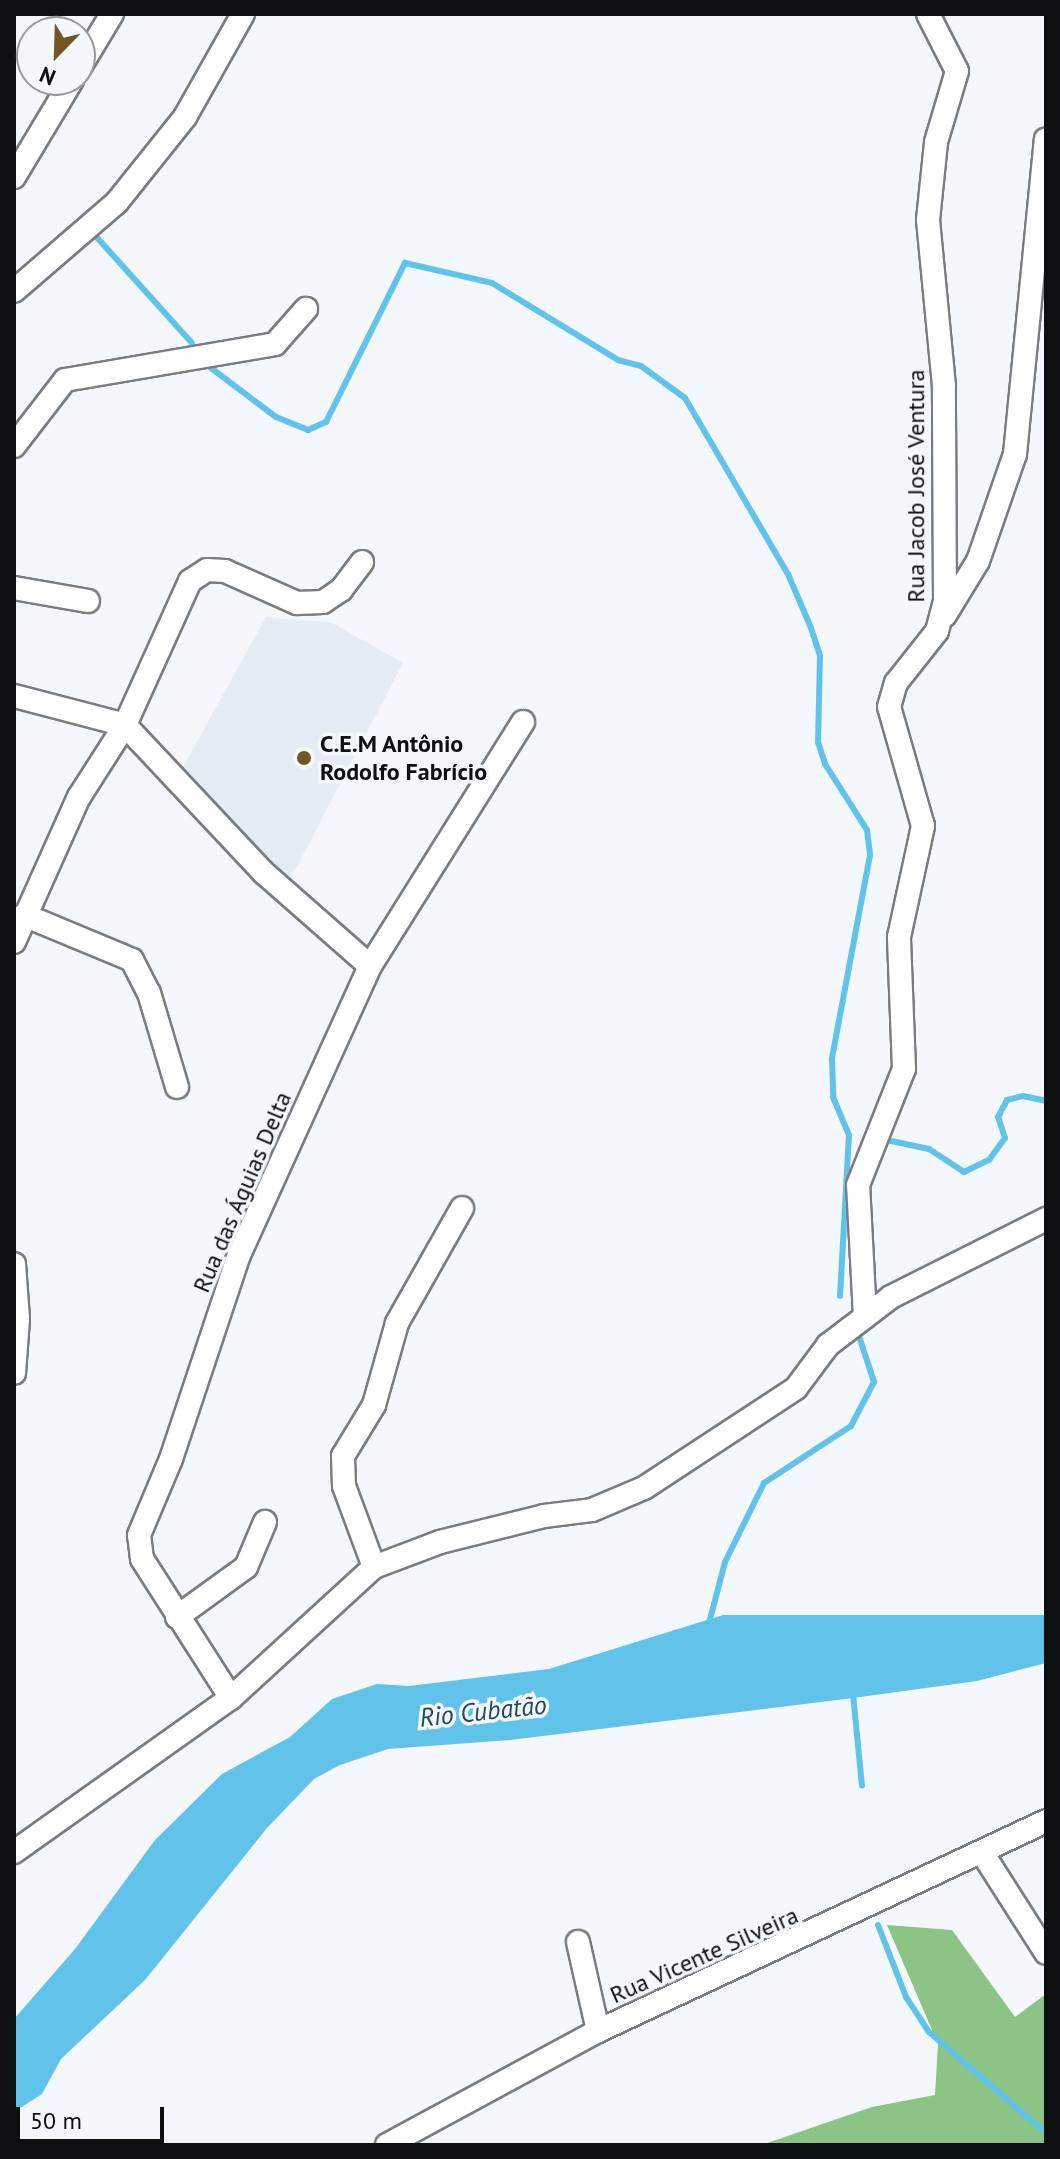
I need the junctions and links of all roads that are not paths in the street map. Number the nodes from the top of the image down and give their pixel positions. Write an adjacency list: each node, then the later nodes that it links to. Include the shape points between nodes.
1 (112, 14): 4 (street)
2 (243, 14): 8 (street, via 185,117 117,202)
3 (928, 14): 14 (street, Rua Jacob José Ventura, via 957,71 936,142 928,220 944,386)
4 (96, 40)
5 (62, 96): 7 (street)
6 (1046, 140): 14 (street, via 1015,454 978,561)
7 (14, 177)
8 (14, 291)
9 (306, 309): 10 (street, via 275,344 65,380)
10 (14, 446)
11 (362, 562): 17 (street, via 341,590 323,602 297,603 225,571 207,570 190,581)
12 (14, 588): 13 (street)
13 (88, 601)
14 (942, 619): 25 (street, Rua Jacob José Ventura, via 896,683 889,707 923,826 899,937 904,1069 858,1185)
15 (14, 696): 17 (street)
16 (523, 722): 20 (street, Rua das Águias Delta)
17 (125, 725): 18 (street, via 79,797); 20 (street, via 272,881)
18 (24, 915): 19 (street); 21 (street, via 132,960 149,993)
19 (14, 942)
20 (370, 966): 29 (street, Rua das Águias Delta, via 239,1255 171,1459 139,1535 142,1559)
21 (177, 1087)
22 (462, 1208): 28 (street, via 397,1323 374,1405 343,1456 344,1486)
23 (1046, 1219): 25 (street, via 891,1297)
24 (14, 1264): 26 (street)
25 (865, 1317): 28 (street, via 828,1345 796,1388 644,1488 592,1510 544,1516 440,1542)
26 (14, 1373)
27 (265, 1522): 29 (street, via 246,1567)
28 (374, 1567): 30 (street)
29 (177, 1617): 30 (street, Rua das Águias Delta)
30 (231, 1698): 32 (street)
31 (1046, 1821): 33 (street, Rua Vicente Silveira)
32 (14, 1852)
33 (983, 1854): 35 (street); 36 (street, Rua Vicente Silveira)
34 (578, 1942): 36 (street)
35 (1046, 1953)
36 (598, 2031): 37 (street, Rua Vicente Silveira)
37 (387, 2145)

